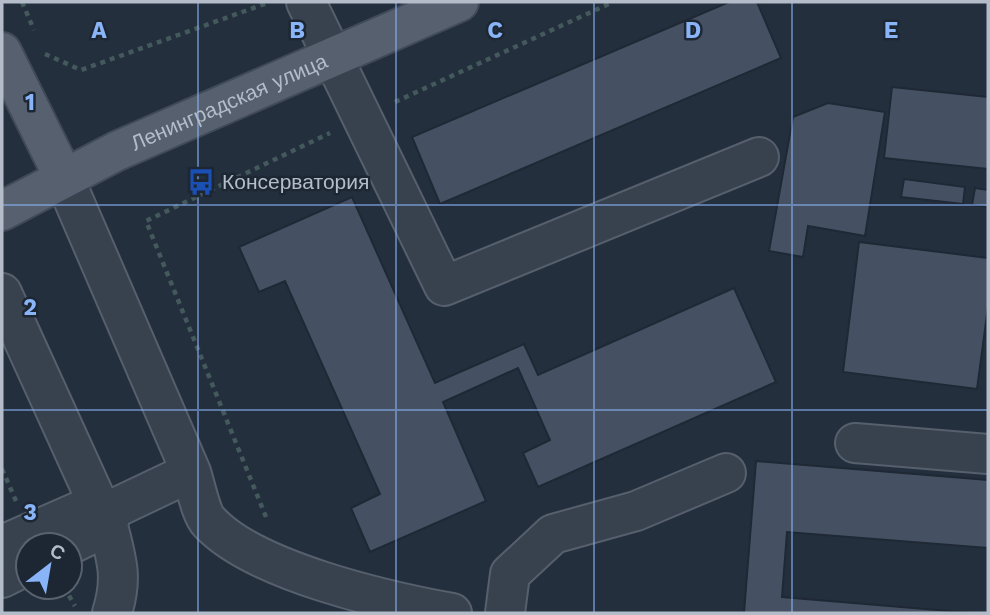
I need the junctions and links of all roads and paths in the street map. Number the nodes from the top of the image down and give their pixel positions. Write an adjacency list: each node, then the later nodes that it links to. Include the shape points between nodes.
1 (271, 2): 5 (path, via 81,70)
2 (306, 2): 6 (lane)
3 (459, 2): 6 (main road, Ленинградская улица)
4 (2, 52): 8 (main road)
5 (45, 54)
6 (333, 57): 7 (lane, via 443,286); 8 (main road, Ленинградская улица)
7 (758, 157)
8 (64, 178): 9 (main road, Ленинградская улица); 14 (lane)
9 (2, 211)
10 (146, 221): 19 (path)
11 (2, 293): 16 (lane)
12 (855, 443): 13 (lane)
13 (988, 454)
14 (191, 472): 16 (lane); 19 (lane, via 207,521 237,544)
15 (726, 473): 22 (lane, via 636,510 553,534 510,574)
16 (106, 513): 17 (lane); 18 (lane); 20 (lane, via 119,590)
17 (84, 532)
18 (2, 545)
19 (285, 569): 21 (lane, via 402,604)
20 (112, 613)
21 (452, 613)
22 (505, 613)

